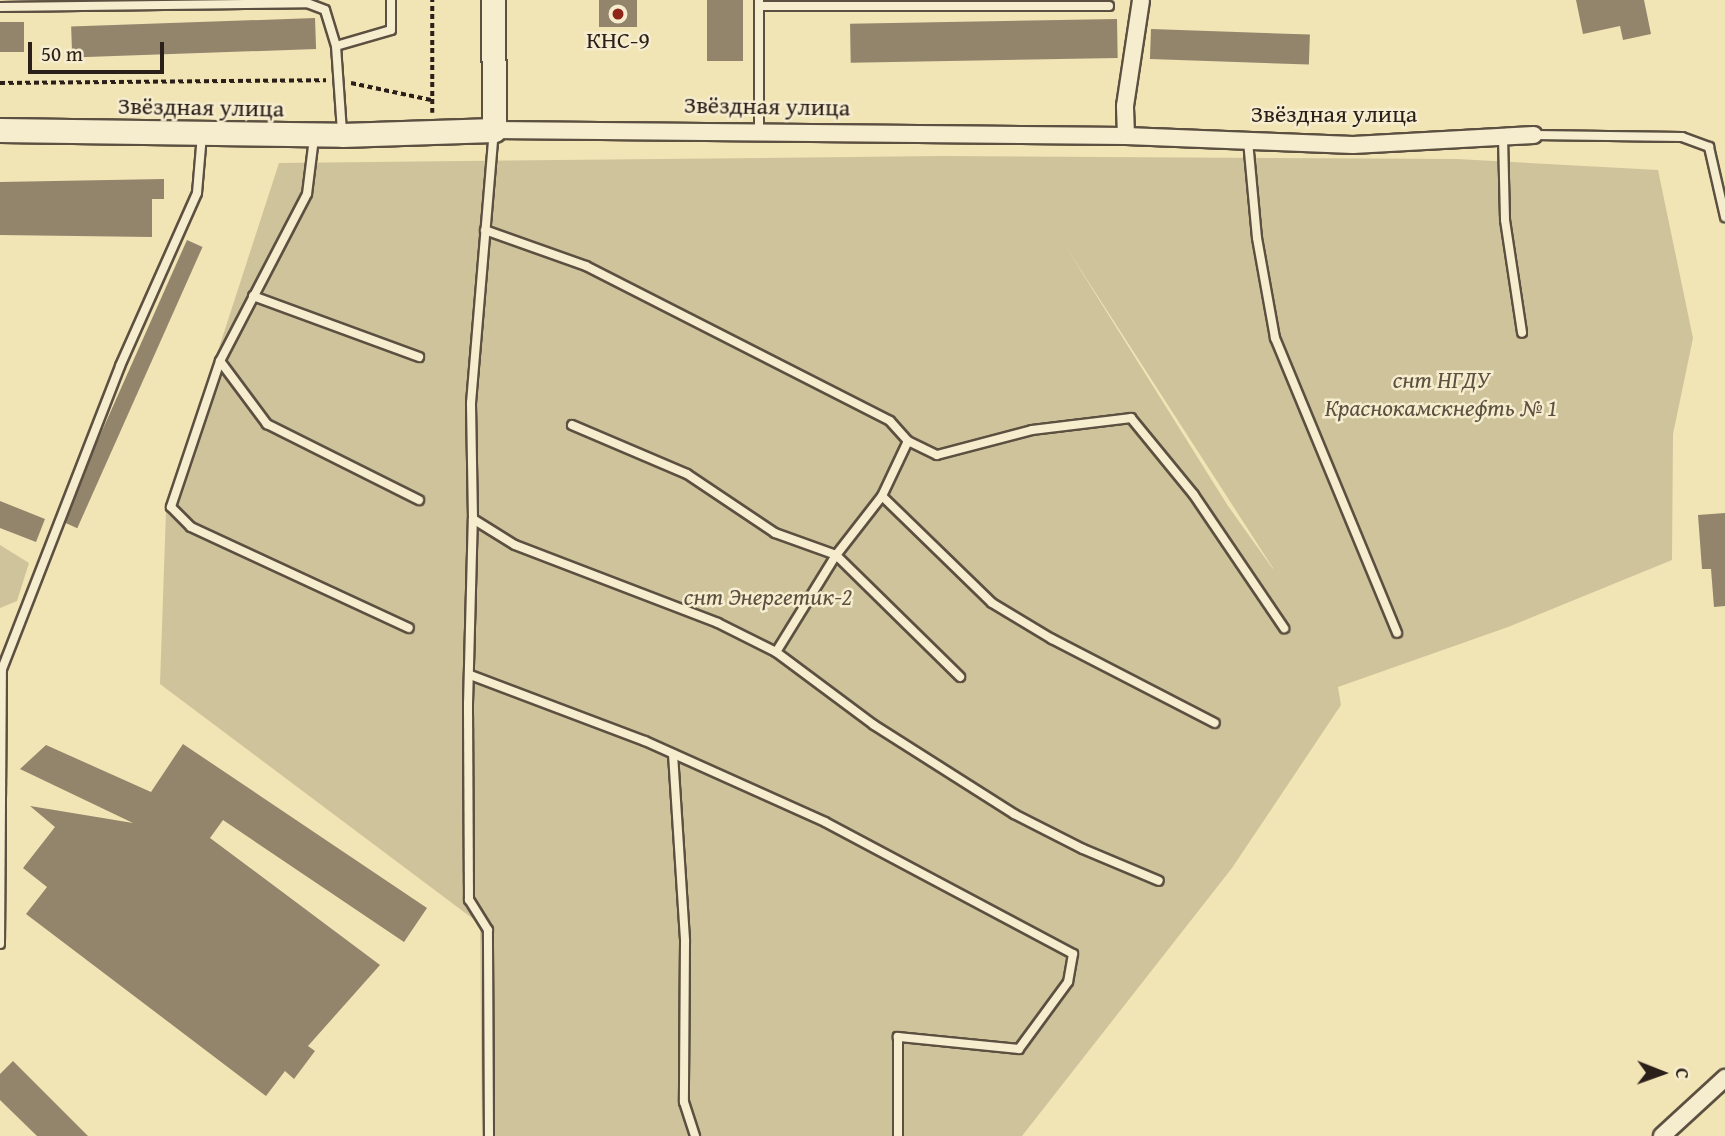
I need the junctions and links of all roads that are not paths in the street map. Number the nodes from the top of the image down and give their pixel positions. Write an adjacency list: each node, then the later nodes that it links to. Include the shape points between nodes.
1 (391, 0): 8 (lane, via 391,30)
2 (493, 0): 10 (street)
3 (1141, 0): 16 (street, via 1125,106)
4 (307, 2): 7 (lane); 8 (lane, via 325,10)
5 (759, 3): 6 (lane); 11 (lane)
6 (1109, 6)
7 (0, 7)
8 (336, 46): 14 (lane)
9 (0, 130): 12 (street, Звёздная улица)
10 (494, 130): 11 (street, Звёздная улица); 14 (street, Звёздная улица); 20 (lane)
11 (759, 131): 16 (street, Звёздная улица)
12 (202, 132): 13 (street, Звёздная улица); 40 (lane, via 197,193 120,366 2,669)
13 (315, 135): 14 (street, Звёздная улица); 21 (lane, via 307,194)
14 (342, 135)
15 (1534, 135): 17 (street, Звёздная улица); 19 (lane, via 1682,137 1709,147)
16 (1126, 136): 18 (street, Звёздная улица)
17 (1503, 137): 18 (street, Звёздная улица, via 1353,145); 22 (lane, via 1504,220)
18 (1248, 141): 33 (lane, via 1257,238 1275,338)
19 (1725, 217)
20 (485, 230): 26 (lane, via 586,267 890,421); 29 (lane, via 471,403)
21 (253, 296): 23 (lane); 24 (lane)
22 (1522, 333)
23 (419, 357)
24 (220, 361): 28 (lane, via 267,424); 31 (lane, via 171,507 191,527)
25 (572, 425): 30 (lane, via 687,474 775,533)
26 (908, 441): 27 (lane); 32 (lane, via 937,454 1032,430 1131,418 1194,495)
27 (881, 496): 30 (lane); 37 (lane, via 992,603)
28 (419, 500)
29 (474, 520): 34 (lane, via 515,545 718,623); 35 (lane)
30 (836, 555): 34 (lane); 36 (lane)
31 (409, 628)
32 (1284, 628)
33 (1397, 633)
34 (776, 652): 39 (lane, via 874,725 1014,814)
35 (470, 675): 38 (lane); 42 (lane, via 469,900 488,930)
36 (960, 677)
37 (1215, 723)
38 (673, 754): 43 (lane, via 685,942 684,1102); 44 (lane, via 825,822 1073,954 1068,982 1019,1049 898,1037)
39 (1158, 881)
40 (0, 944)
41 (1725, 1078): 45 (street)
42 (489, 1136)
43 (695, 1136)
44 (898, 1136)
45 (1662, 1136)

